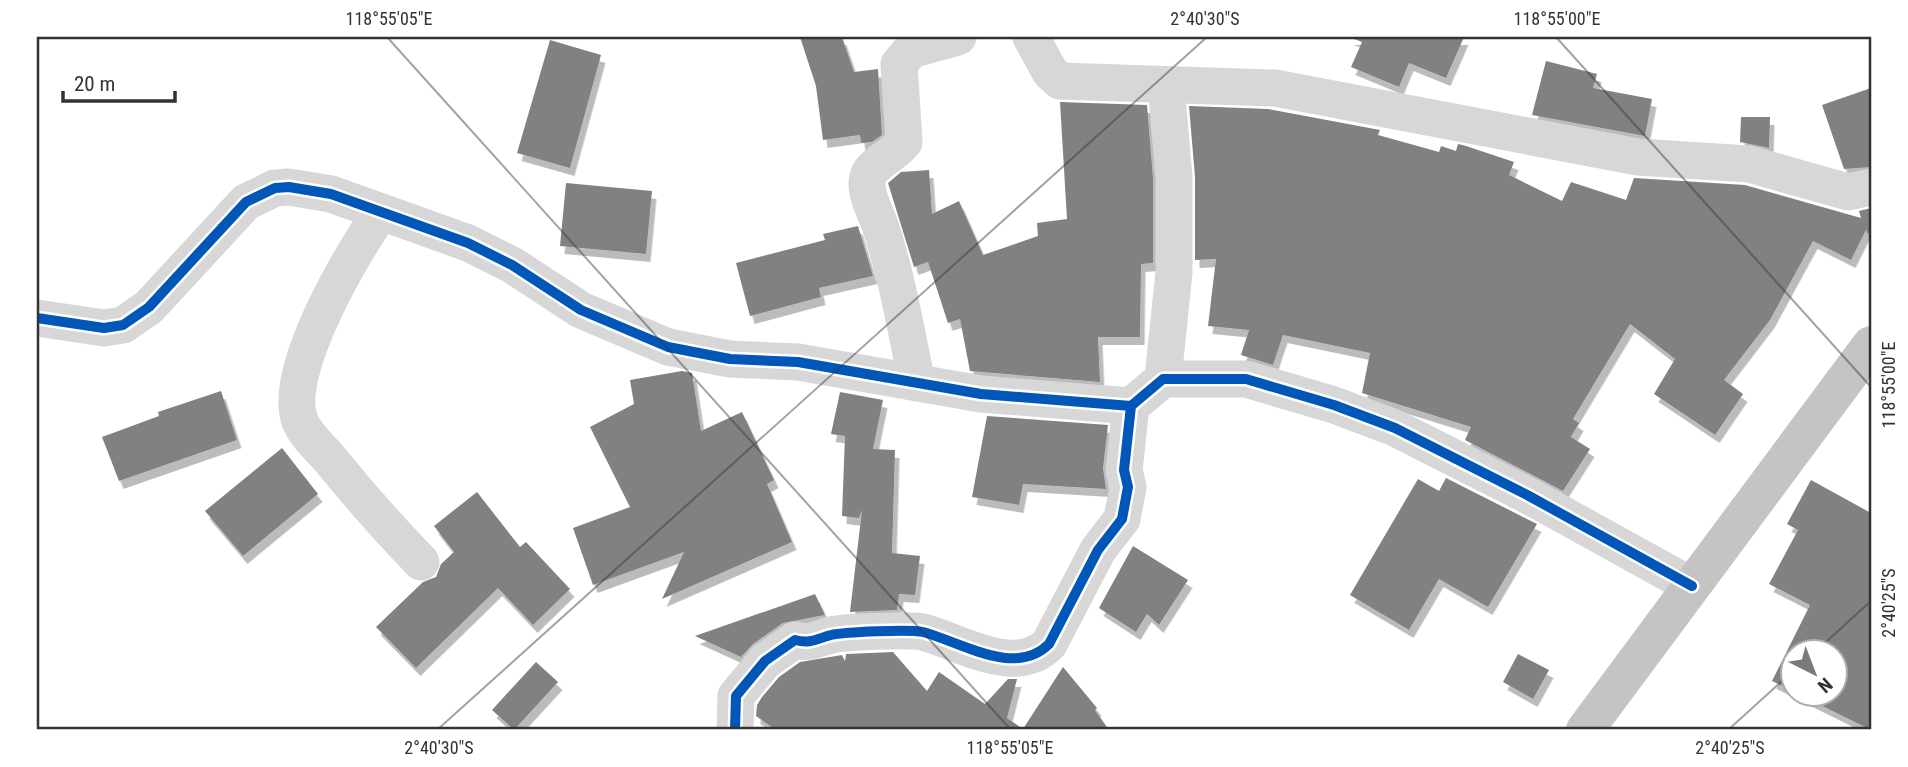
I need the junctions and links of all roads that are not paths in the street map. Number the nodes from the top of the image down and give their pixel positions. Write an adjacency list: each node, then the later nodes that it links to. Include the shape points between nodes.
1 (958, 37): 9 (street, via 911,50 899,64 904,142 868,175 867,190 890,254)
2 (1031, 37): 3 (street, via 1060,81)
3 (1166, 85): 4 (street, via 1275,88 1638,157 1749,164 1848,192); 8 (street, via 1174,177 1174,272)
4 (1871, 187)
5 (381, 212): 6 (street, via 331,194 275,188 246,202 149,307 123,325 104,328); 9 (street, via 491,253 581,310 668,347 730,359 798,362); 11 (street, via 355,249 313,336 303,366 297,412 300,423 334,465)
6 (37, 318)
7 (1871, 345): 12 (highway)
8 (1163, 379): 10 (street); 12 (street, via 1246,380 1395,428)
9 (917, 383): 10 (street, via 981,394)
10 (1131, 406): 13 (street, via 1122,519 1098,550 1042,651 1027,659 1000,657 919,631 832,635 810,644 795,640 765,661 736,696)
11 (421, 562)
12 (1692, 586): 14 (highway)
13 (734, 730)
14 (1585, 730)

